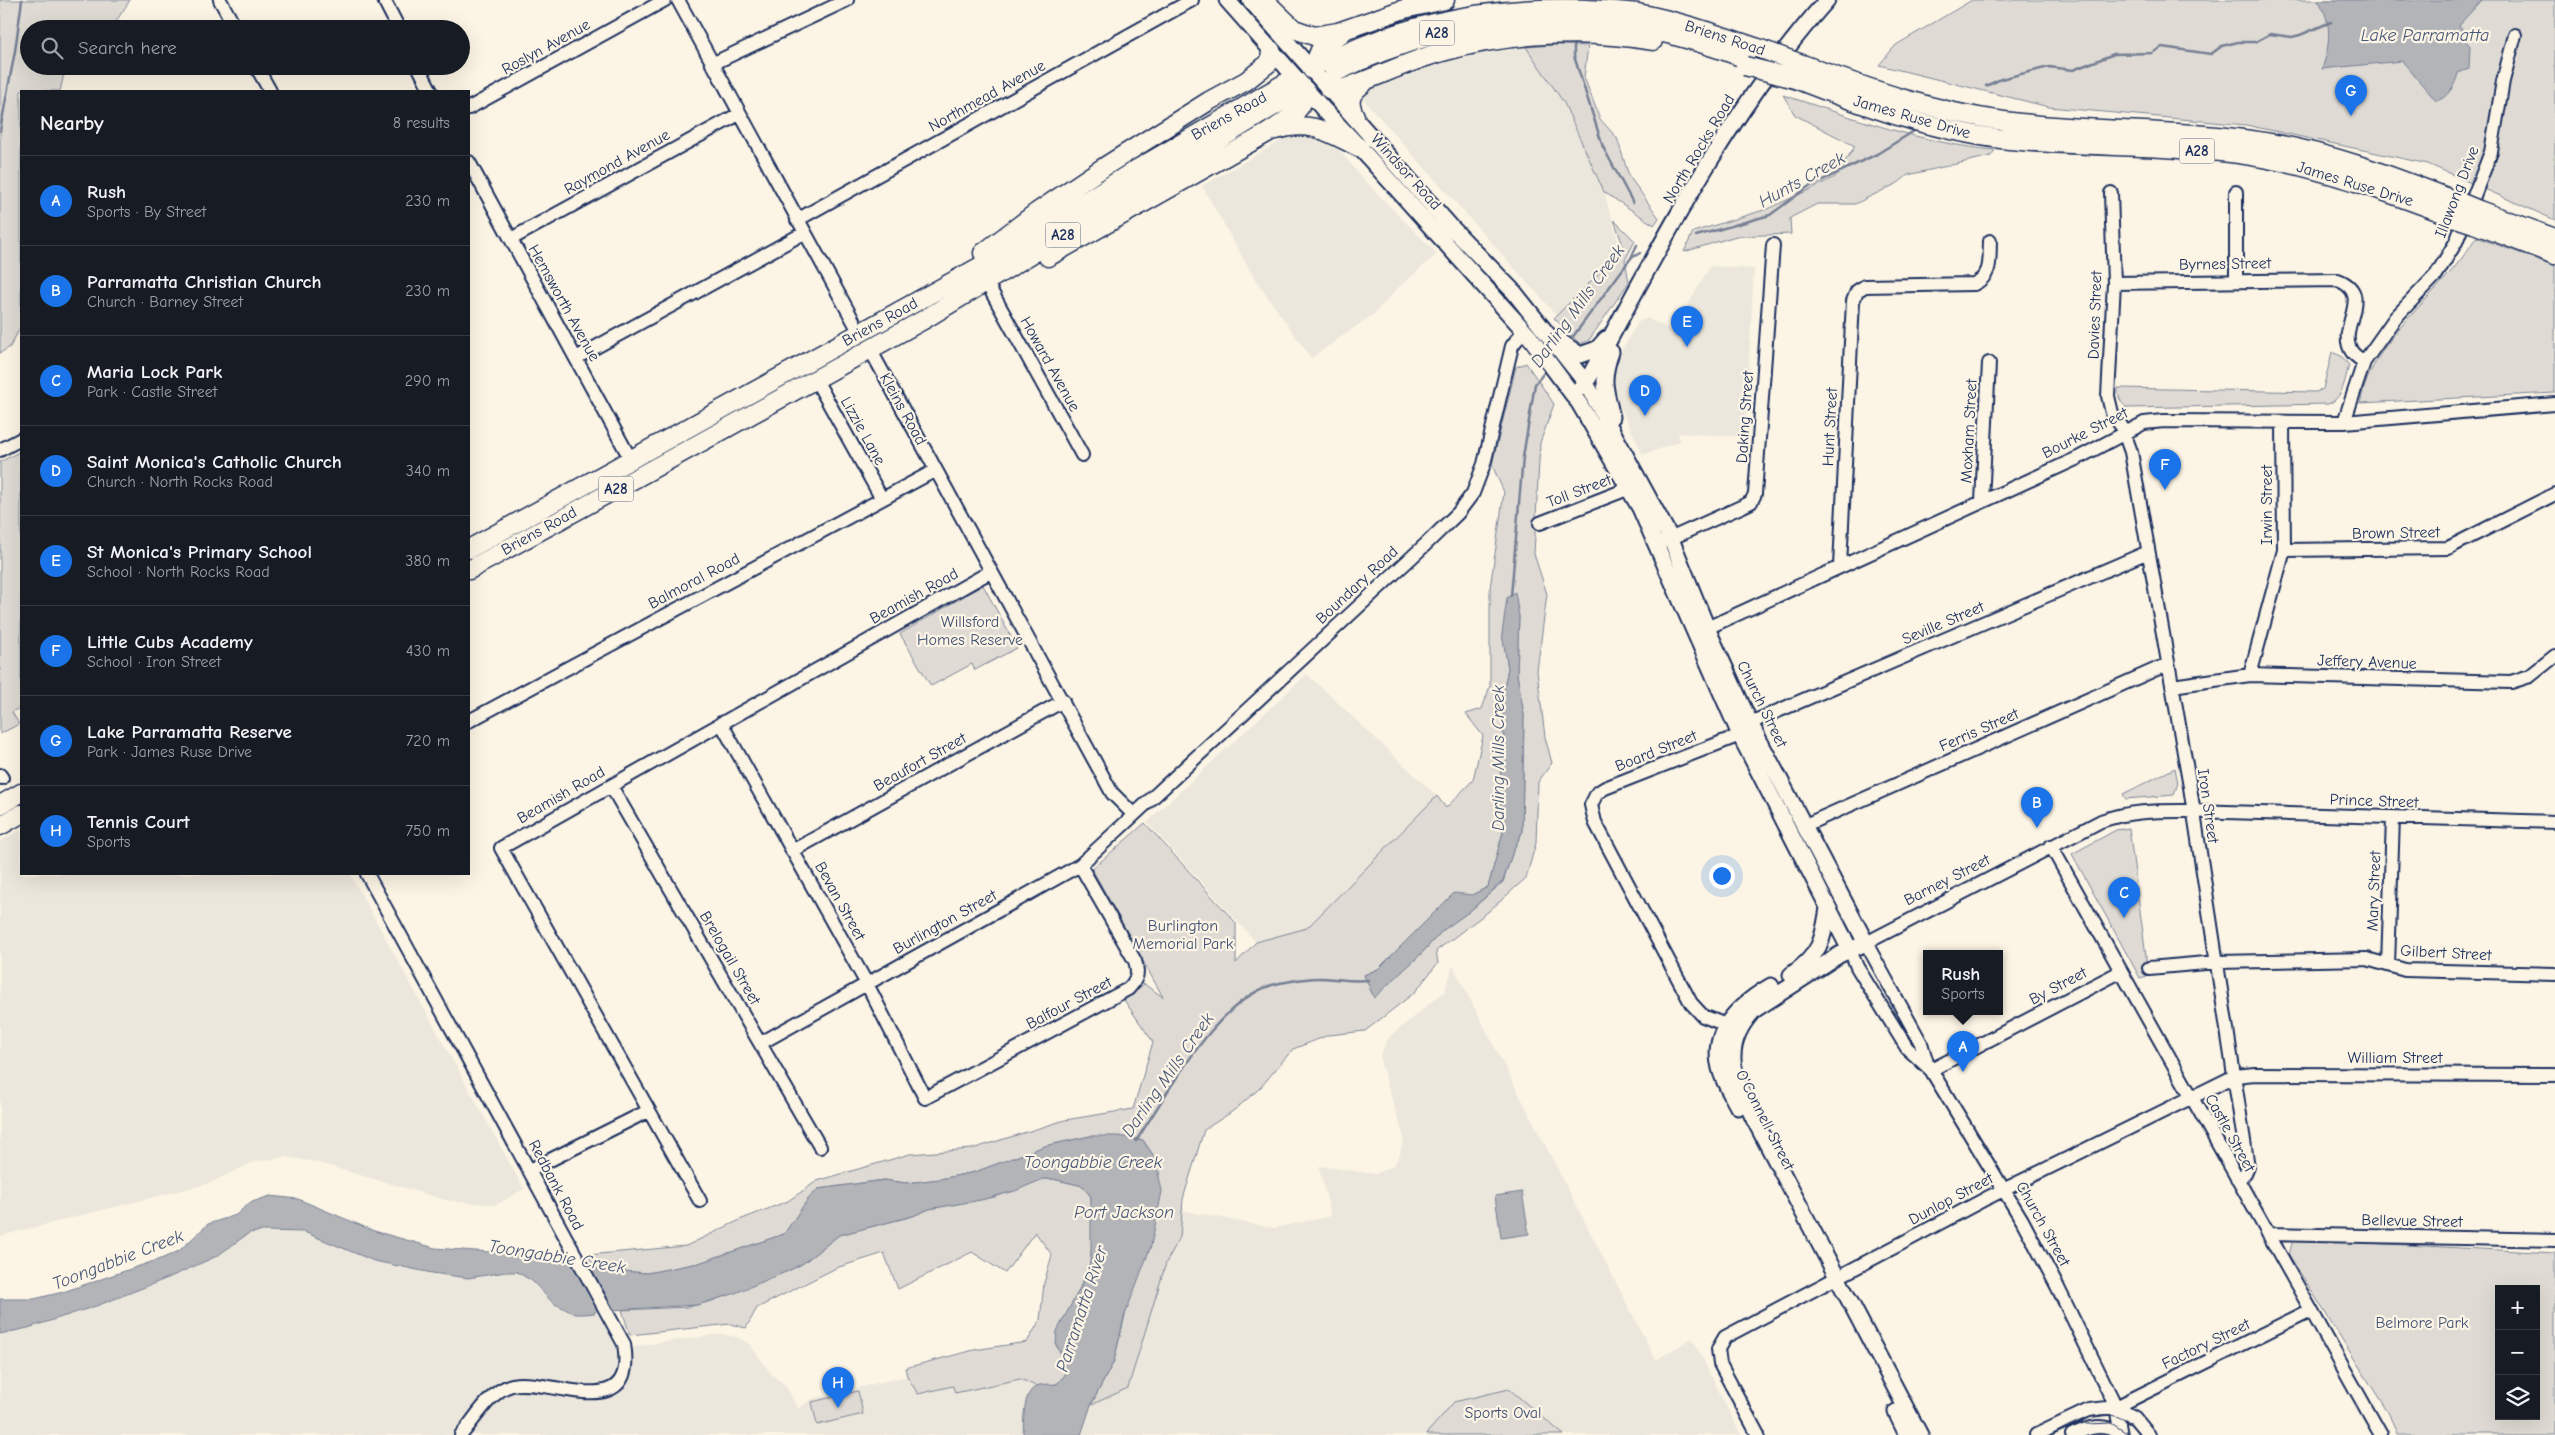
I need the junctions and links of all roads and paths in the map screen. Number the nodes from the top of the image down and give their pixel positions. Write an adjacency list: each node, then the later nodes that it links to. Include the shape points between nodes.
1 (220, 0): 13 (street)
2 (384, 0): 14 (street)
3 (665, 0): 28 (street, Roslyn Avenue)
4 (678, 0): 20 (street, Kleins Road)
5 (847, 0): 20 (street)
6 (1192, 0): 37 (street, Northmead Avenue)
7 (1227, 0): 18 (main road, Windsor Road)
8 (1250, 0): 23 (main road, Windsor Road, via 1293,47)
9 (1264, 0): 16 (highway, via 1302,34 1325,35)
10 (1446, 0): 16 (highway, via 1404,9)
11 (1629, 0): 19 (highway, via 1703,20)
12 (1827, 0): 49 (main road, North Rocks Road, via 1727,130)
13 (231, 20)
14 (394, 20)
15 (1601, 22): 19 (highway, James Ruse Drive / A28); 23 (highway, Briens Road / A28, via 1546,12 1491,9 1441,18 1375,40); 25 (highway, via 1545,36 1458,47 1408,62)
16 (1354, 27): 23 (highway, via 1326,44 1318,54)
17 (2515, 35): 55 (street, Illawong Drive, via 2503,81 2491,152 2456,242 2436,275 2395,318)
18 (1271, 50): 23 (main road, Windsor Road); 24 (highway, via 1270,62)
19 (1754, 54): 36 (highway, James Ruse Drive / A28, bridge, via 1898,116 1968,133 2035,142 2222,153 2300,166)
20 (712, 64): 29 (street, Kleins Road)
21 (261, 75): 26 (street)
22 (423, 75): 27 (street)
23 (1309, 80): 24 (highway, via 1271,75); 25 (highway, via 1339,90); 30 (main road, Windsor Road); 31 (highway, via 1300,107); 32 (main road, Windsor Road, via 1321,107); 47 (highway, Briens Road / A28, via 1137,169 990,261); 48 (highway, A28)
24 (1246, 81): 47 (highway, via 1104,167 1037,212)
25 (1366, 81): 30 (highway, via 1351,95 1350,106)
26 (269, 90)
27 (431, 90)
28 (470, 107)
29 (740, 114): 37 (street, Kleins Road); 40 (street, Raymond Avenue)
30 (1355, 116): 53 (main road, Windsor Road, via 1458,235)
31 (1269, 132): 32 (highway, via 1294,125 1309,126 1323,129); 46 (highway)
32 (1360, 148): 50 (main road, Windsor Road)
33 (470, 164): 40 (street, Hemsworth Avenue)
34 (2236, 192): 44 (street)
35 (2112, 193): 45 (street, Davies Street)
36 (2477, 217): 39 (highway, James Ruse Drive / A28); 43 (highway, James Ruse Drive / A28)
37 (797, 220): 38 (street, Kleins Road)
38 (804, 233): 51 (street, Kleins Road); 54 (street)
39 (2555, 238)
40 (511, 239): 54 (street, Hemsworth Avenue)
41 (1990, 241): 80 (street, Hunt Street, via 1989,271 1984,279 1974,284 1865,286 1857,291 1853,301)
42 (1773, 245): 76 (street, Daking Street, via 1755,494 1751,502)
43 (2555, 255)
44 (2236, 280): 45 (street, Byrnes Street); 55 (street, Byrnes Street, via 2338,280 2352,288 2355,296 2348,342 2352,352)
45 (2114, 283): 64 (street, Davies Street, via 2108,396 2112,413)
46 (990, 289): 48 (highway); 68 (street, Howard Avenue)
47 (921, 299): 51 (highway, Briens Road / A28)
48 (925, 319): 52 (highway, Briens Road / A28)
49 (1617, 326): 53 (main road, via 1592,352); 59 (main road, North Rocks Road); 65 (main road, North Rocks Road, via 1604,372 1604,387)
50 (1524, 330): 57 (main road, Windsor Road); 97 (street, Boundary Road, via 1512,346 1484,464 1473,493 1458,513)
51 (860, 333): 52 (highway, Kleins Road); 69 (highway, Briens Road / A28)
52 (870, 349): 58 (highway, Briens Road / A28); 70 (street, Kleins Road)
53 (1569, 353): 59 (main road, Church Street)
54 (576, 358): 69 (street, Hemsworth Avenue)
55 (2364, 362): 63 (street, Illawong Drive)
56 (1989, 363): 74 (street, Moxham Street)
57 (1555, 370): 60 (main road, Church Street)
58 (816, 380): 73 (street, Lizzie Lane); 81 (highway, Briens Road / A28)
59 (1586, 383): 60 (main road, North Rocks Road); 65 (main road, Church Street)
60 (1573, 394): 71 (main road, Church Street)
61 (2555, 404): 63 (street, Bourke Street)
62 (2283, 422): 63 (street, Bourke Street); 64 (street, Bourke Street, via 2153,421); 78 (street, Irwin Street)
63 (2344, 422)
64 (2125, 434): 74 (street, Bourke Street); 79 (street, Iron Street)
65 (1617, 437): 76 (main road, Church Street)
66 (20, 440): 67 (street)
67 (0, 450)
68 (1082, 455)
69 (631, 460): 77 (highway, Briens Road / A28)
70 (936, 470): 73 (street, Balmoral Road); 82 (street, Kleins Road)
71 (1630, 488): 75 (street, Toll Street); 76 (main road, Church Street)
72 (2555, 494): 78 (street, Brown Street, via 2448,548)
73 (882, 498): 89 (street, Balmoral Road)
74 (1982, 501): 80 (street, Bourke Street)
75 (1540, 523)
76 (1664, 542): 83 (main road, Church Street)
77 (470, 548)
78 (2284, 550): 86 (street, Irwin Street)
79 (2148, 552): 85 (street, Iron Street); 91 (street, Seville Street)
80 (1840, 566): 83 (street, Bourke Street)
81 (470, 569)
82 (990, 572): 88 (street, Kleins Road); 90 (street, Beamish Road)
83 (1701, 631): 91 (main road, Church Street); 92 (main road, Church Street)
84 (2555, 656): 86 (street, Jeffery Avenue, via 2530,676 2511,682)
85 (2168, 664): 87 (street, Iron Street); 102 (street, Ferris Street)
86 (2250, 675): 87 (street, Jeffery Avenue)
87 (2172, 686): 96 (street, Iron Street)
88 (1063, 701): 97 (street, Kleins Road, via 1112,793); 104 (street, Beaufort Street)
89 (470, 721)
90 (721, 724): 93 (street, Beamish Road); 104 (street, Bevan Street)
91 (1750, 724): 102 (main road, Church Street)
92 (1740, 735): 107 (main road, Church Street); 116 (street, Board Street, via 1605,788 1597,793 1591,805 1595,822 1691,1003 1703,1016)
93 (611, 786): 117 (street, Brelogail Street); 123 (street, Beamish Road, via 501,848)
94 (20, 794): 95 (highway)
95 (0, 805)
96 (2192, 811): 99 (street, Prince Street); 103 (street, Barney Street, via 2122,814); 110 (street, Iron Street)
97 (1133, 814): 105 (street, Burlington Street)
98 (20, 815): 101 (highway)
99 (2393, 818): 100 (street, Prince Street); 111 (street, Mary Street)
100 (2555, 822)
101 (0, 826)
102 (1803, 826): 108 (main road, Church Street)
103 (2050, 846): 108 (street, Barney Street); 113 (street, Castle Street)
104 (792, 851): 115 (street, Bevan Street)
105 (1080, 865): 115 (street, Burlington Street); 121 (street, Balfour Street, via 1135,961 1138,969 1133,984 1128,990)
106 (368, 875): 125 (street, Redbank Road)
107 (1828, 908): 109 (main road, Church Street); 116 (main road, via 1823,939 1814,956 1801,968 1738,1008)
108 (1866, 943): 109 (main road, Barney Street); 118 (street, Church Street, via 1921,1043)
109 (1850, 950): 116 (main road, Barney Street, via 1762,1003); 118 (street, Church Street, via 1907,1048)
110 (2217, 962): 111 (street, Gilbert Street, via 2367,959); 112 (street); 120 (street, Iron Street)
111 (2388, 965): 114 (street, Gilbert Street, via 2405,970)
112 (2149, 968)
113 (2120, 972): 118 (street, By Street); 122 (street, Castle Street)
114 (2555, 974)
115 (867, 984): 117 (street, Burlington Street); 121 (street, Bevan Street)
116 (1732, 1028): 131 (main road, O'Connell Street, via 1732,1055 1740,1090)
117 (761, 1043): 124 (street, Brelogail Street)
118 (1930, 1068): 127 (street, Church Street)
119 (2555, 1075): 120 (street, William Street)
120 (2235, 1076): 122 (street, Dunlop Street); 126 (street, Iron Street, via 2248,1167 2245,1174)
121 (926, 1098)
122 (2192, 1098): 126 (street, Castle Street); 127 (street, Dunlop Street)
123 (648, 1111): 125 (street); 128 (street, Beamish Road)
124 (820, 1148)
125 (530, 1170): 136 (street, Redbank Road, via 624,1344 626,1358 618,1382 608,1390 592,1394 513,1385 499,1391)
126 (2237, 1179): 129 (street, Castle Street)
127 (2004, 1190): 131 (street, Dunlop Street); 133 (street, Church Street, via 2058,1286)
128 (700, 1201)
129 (2268, 1234): 130 (street, Bellevue Street); 132 (street, Castle Street)
130 (2555, 1240)
131 (1833, 1280): 137 (street, Dunlop Street, via 1732,1332 1720,1342 1720,1364); 138 (main road, O'Connell Street); 139 (main road, O'Connell Street)
132 (2311, 1310): 133 (street, Factory Street); 143 (street, Castle Street)
133 (2116, 1407): 134 (street, Factory Street); 135 (street, Church Street); 140 (street, Factory Street, via 2089,1410); 142 (street, via 2136,1418)
134 (2101, 1427): 135 (street, Church Street); 141 (street, via 2090,1427)
135 (2120, 1434)
136 (461, 1435)
137 (1758, 1435)
138 (1907, 1435)
139 (1920, 1435)
140 (2036, 1435)
141 (2072, 1435)
142 (2149, 1435)
143 (2382, 1435)

